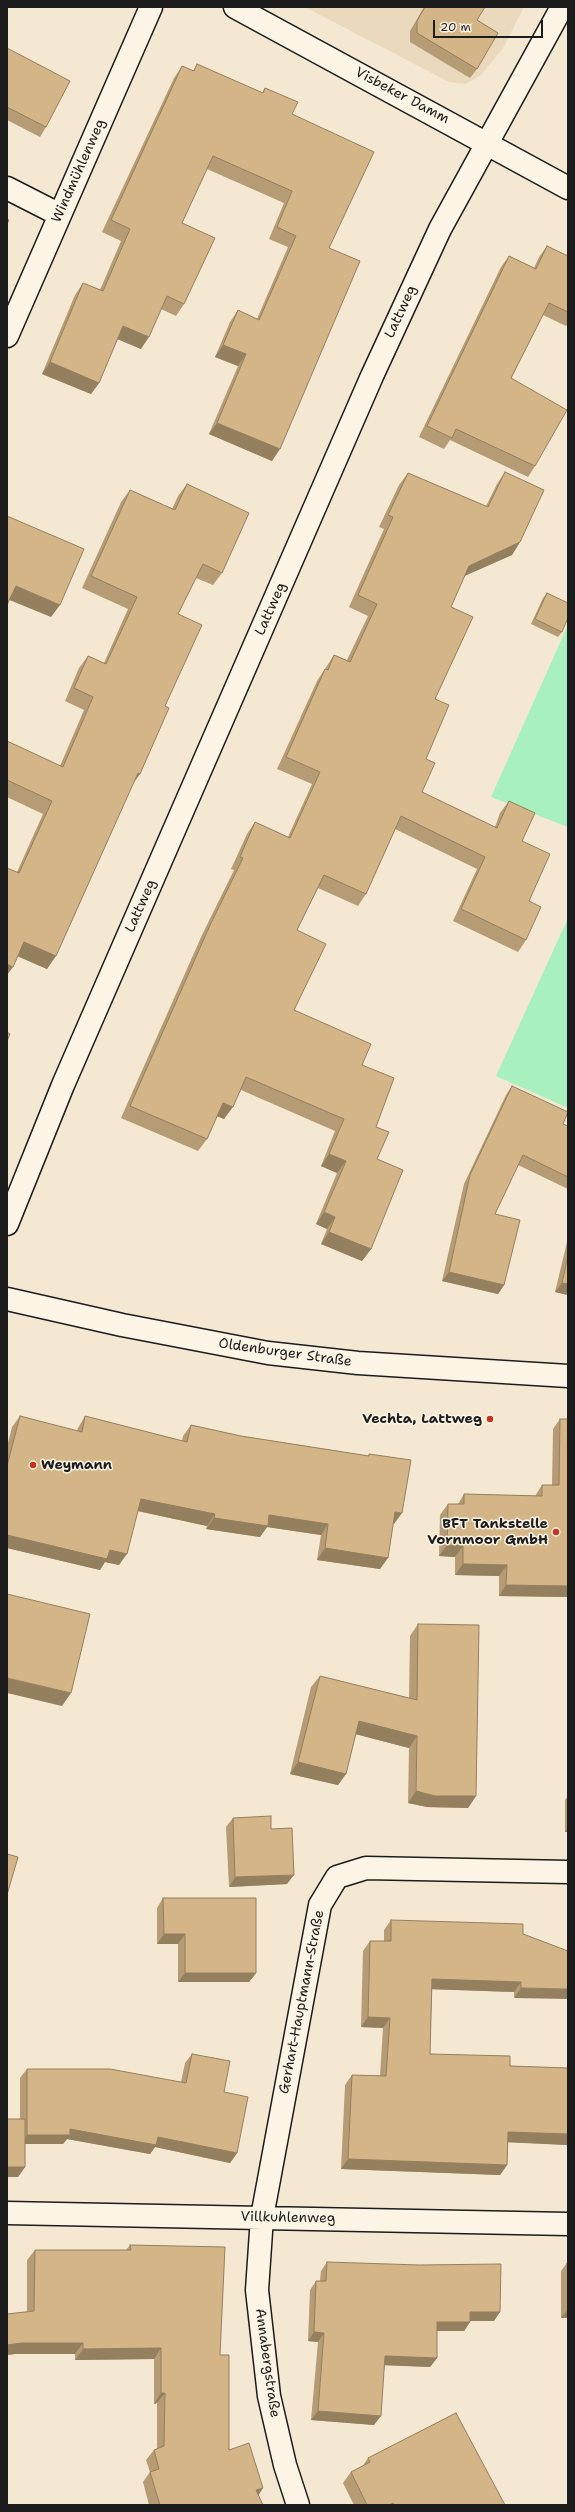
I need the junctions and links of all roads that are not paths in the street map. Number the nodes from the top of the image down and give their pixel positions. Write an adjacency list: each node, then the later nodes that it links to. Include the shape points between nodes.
1 (151, 7): 7 (street, Windmühlenweg)
2 (235, 7): 4 (street, Visbeker Damm)
3 (562, 7): 4 (street, Lattweg)
4 (487, 142): 6 (street, Visbeker Damm); 9 (street, Lattweg, via 440,228 369,383 63,1085)
5 (7, 188): 7 (street)
6 (568, 188)
7 (60, 215): 8 (street, Windmühlenweg)
8 (7, 336)
9 (7, 1224)
10 (7, 1300): 11 (street, Oldenburger Straße, via 268,1353 358,1364)
11 (568, 1376)
12 (568, 1872): 14 (street, Gerhart-Hauptmann-Straße, via 366,1868 337,1877 320,1905)
13 (7, 2213): 14 (street, Villkuhlenweg)
14 (262, 2217): 15 (street, Villkuhlenweg); 16 (street, Annabergstraße, via 257,2290 269,2396 285,2465)
15 (568, 2224)
16 (298, 2505)

